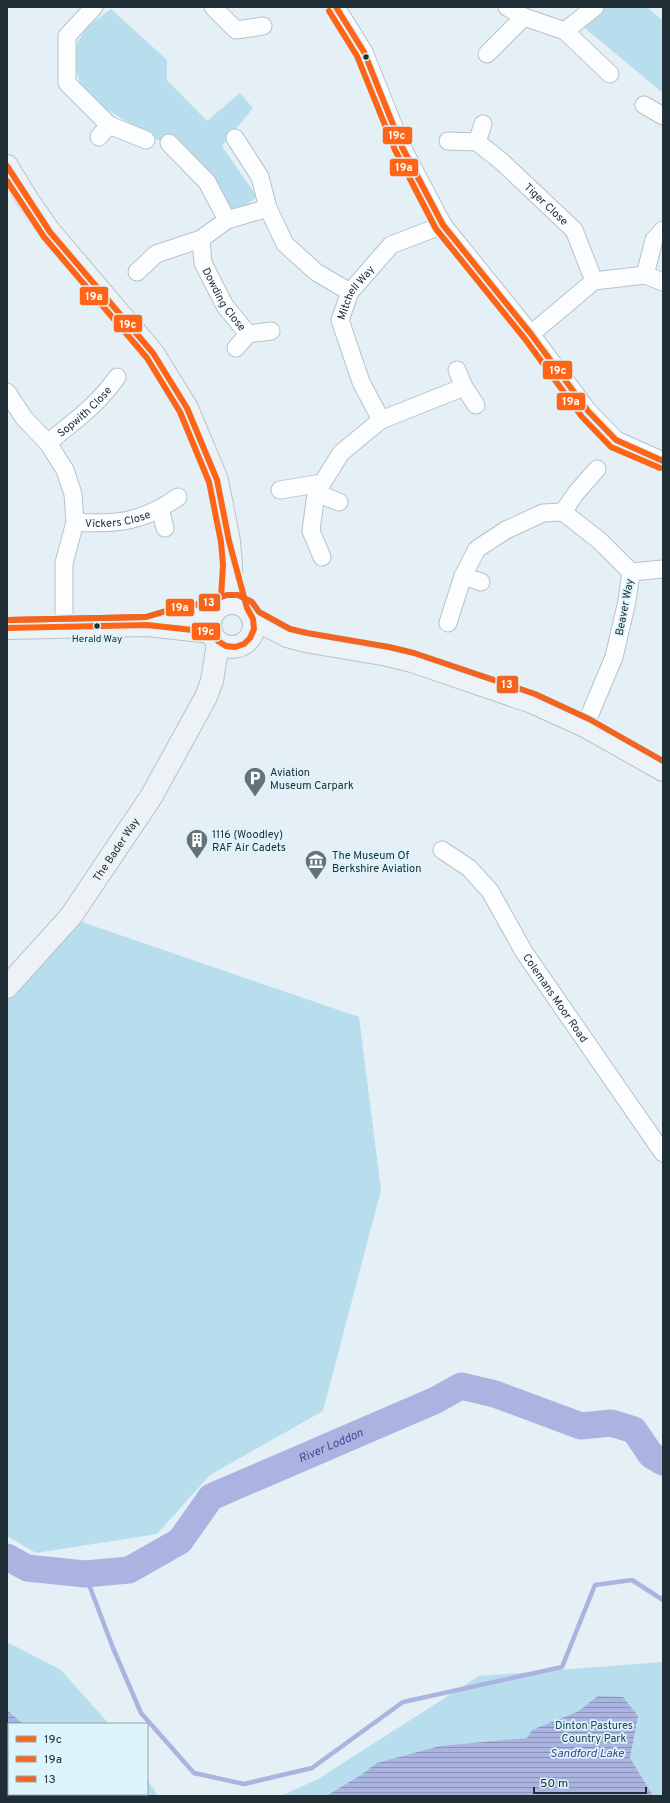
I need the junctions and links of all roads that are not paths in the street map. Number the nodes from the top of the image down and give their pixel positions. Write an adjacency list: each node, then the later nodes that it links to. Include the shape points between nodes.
1 (213, 7): 7 (street, via 236,30)
2 (336, 7): 22 (street, via 364,52 402,147)
3 (507, 7): 6 (street)
4 (595, 7): 8 (street)
5 (90, 8): 15 (street, via 67,36 67,83 104,131)
6 (524, 17): 8 (street); 9 (street)
7 (263, 26)
8 (565, 31): 10 (street)
9 (487, 54)
10 (610, 74)
11 (644, 105): 12 (street)
12 (663, 116)
13 (483, 124): 17 (street)
14 (235, 138): 20 (street, via 260,177)
15 (146, 140)
16 (448, 140): 17 (street)
17 (477, 142): 27 (street, Tiger Close, via 501,161 574,230)
18 (169, 143): 21 (street, via 207,182)
19 (7, 166): 57 (street, via 50,232 152,352 187,408 217,480 229,541)
20 (268, 208): 21 (street); 29 (street, via 285,244 316,272)
21 (227, 220): 24 (street)
22 (443, 225): 29 (street, Mitchell Way, via 391,245); 32 (street)
23 (663, 230): 26 (street, via 654,240)
24 (201, 239): 25 (street, via 156,254); 31 (street, Dowding Close, via 203,263 225,306)
25 (138, 272)
26 (645, 275): 27 (street); 28 (street)
27 (594, 282): 32 (street)
28 (663, 282)
29 (350, 292): 40 (street, Mitchell Way, via 340,320 361,382)
30 (271, 331): 31 (street, Dowding Close)
31 (248, 334): 33 (street, Dowding Close)
32 (531, 334): 42 (street, via 588,411 616,440)
33 (236, 348)
34 (456, 370): 36 (street)
35 (117, 377): 41 (street, Sopwith Close, via 91,408)
36 (464, 387): 39 (street); 40 (street)
37 (7, 392): 38 (street)
38 (7, 395): 41 (street, via 24,418)
39 (476, 405)
40 (381, 420): 44 (street, via 341,453)
41 (48, 443): 50 (street, via 65,470 73,494)
42 (663, 461)
43 (597, 469): 49 (street)
44 (319, 488): 45 (street); 47 (street); 52 (street, via 311,531)
45 (280, 490)
46 (178, 497): 48 (street, Vickers Close)
47 (339, 502)
48 (160, 510): 50 (street, Vickers Close, via 127,521 96,524); 51 (street, Vickers Close)
49 (563, 512): 54 (street, Beaver Way, via 600,541); 55 (street, via 543,513 506,530 477,549)
50 (75, 522): 61 (street, via 64,563)
51 (165, 528)
52 (322, 557)
53 (663, 569): 54 (street)
54 (631, 572): 64 (street, Beaver Way, via 614,657)
55 (463, 576): 56 (street); 58 (street)
56 (481, 582)
57 (236, 610): 59 (street, via 177,616); 62 (street, via 254,630); 62 (street, via 211,617 210,625); 63 (street, via 287,636)
58 (448, 624)
59 (147, 625): 61 (street); 62 (street)
60 (7, 628): 61 (street)
61 (64, 628)
62 (228, 641): 63 (street); 67 (street, The Bader Way, via 206,697 151,797 71,916)
63 (305, 641): 64 (street, via 412,661 532,702)
64 (585, 726): 65 (street)
65 (663, 770)
66 (442, 850): 68 (street, Colemans Moor Road, via 469,868 490,891 524,952)
67 (7, 987)
68 (663, 1153)

